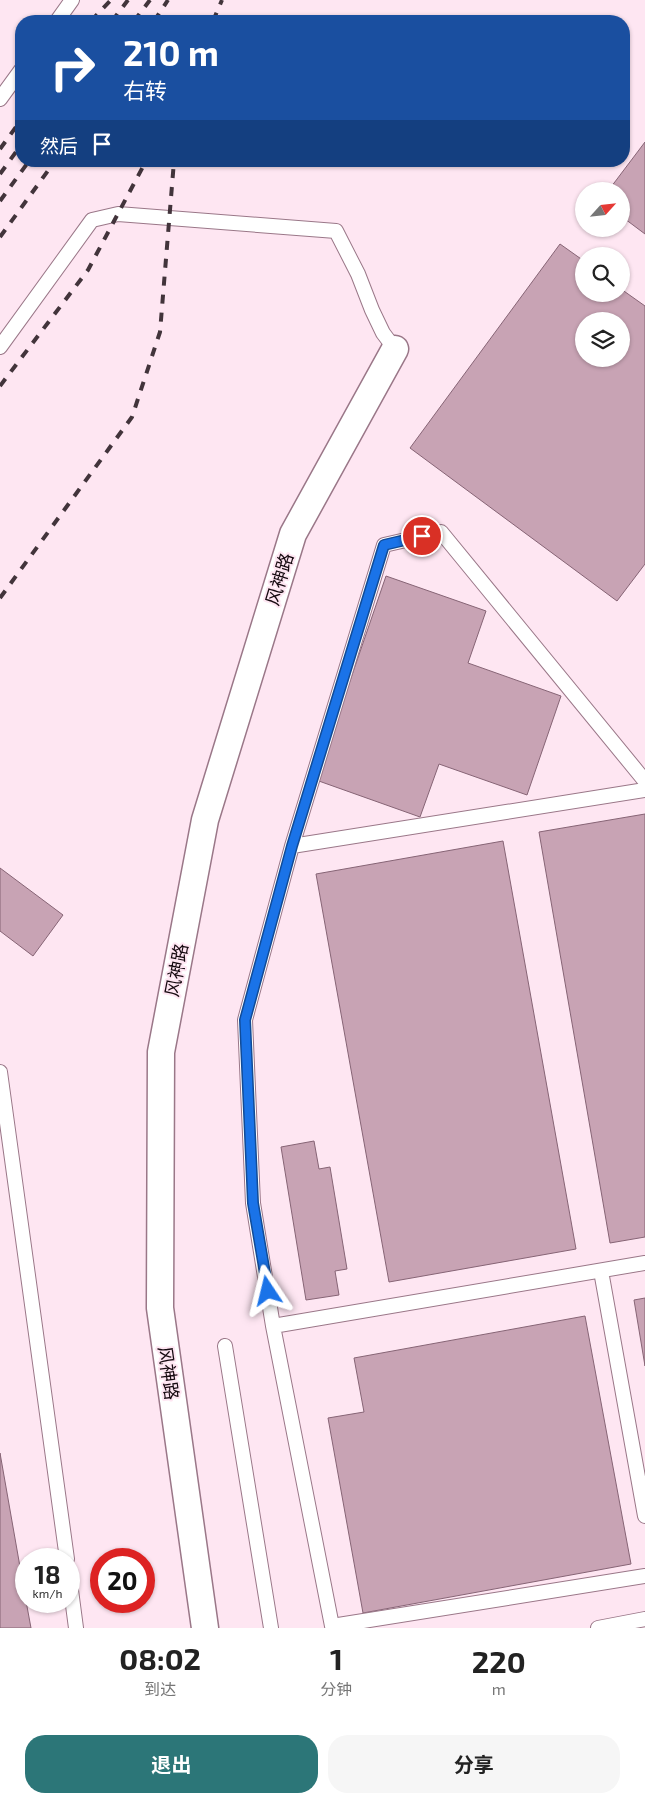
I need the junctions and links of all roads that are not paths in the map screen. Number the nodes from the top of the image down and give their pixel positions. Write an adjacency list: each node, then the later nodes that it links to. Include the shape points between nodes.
1 (72, 0): 2 (lane)
2 (61, 15)
3 (15, 78): 4 (lane)
4 (0, 99)
5 (0, 347): 6 (lane, via 92,220 118,214 336,231 372,310)
6 (395, 349): 21 (street, 风神路, via 293,534 205,820 161,1052 160,1308)
7 (645, 781): 9 (lane, via 441,532 384,545)
8 (645, 790): 9 (lane)
9 (292, 846): 13 (lane, via 245,1020 253,1203)
10 (0, 1072): 16 (lane)
11 (645, 1263): 12 (lane)
12 (601, 1271): 13 (lane); 15 (lane)
13 (274, 1326): 17 (lane, via 332,1626)
14 (225, 1346): 22 (lane)
15 (645, 1516)
16 (65, 1548)
17 (645, 1576)
18 (74, 1613): 20 (lane)
19 (645, 1619): 23 (lane)
20 (76, 1628)
21 (205, 1628)
22 (271, 1628)
23 (598, 1628)

